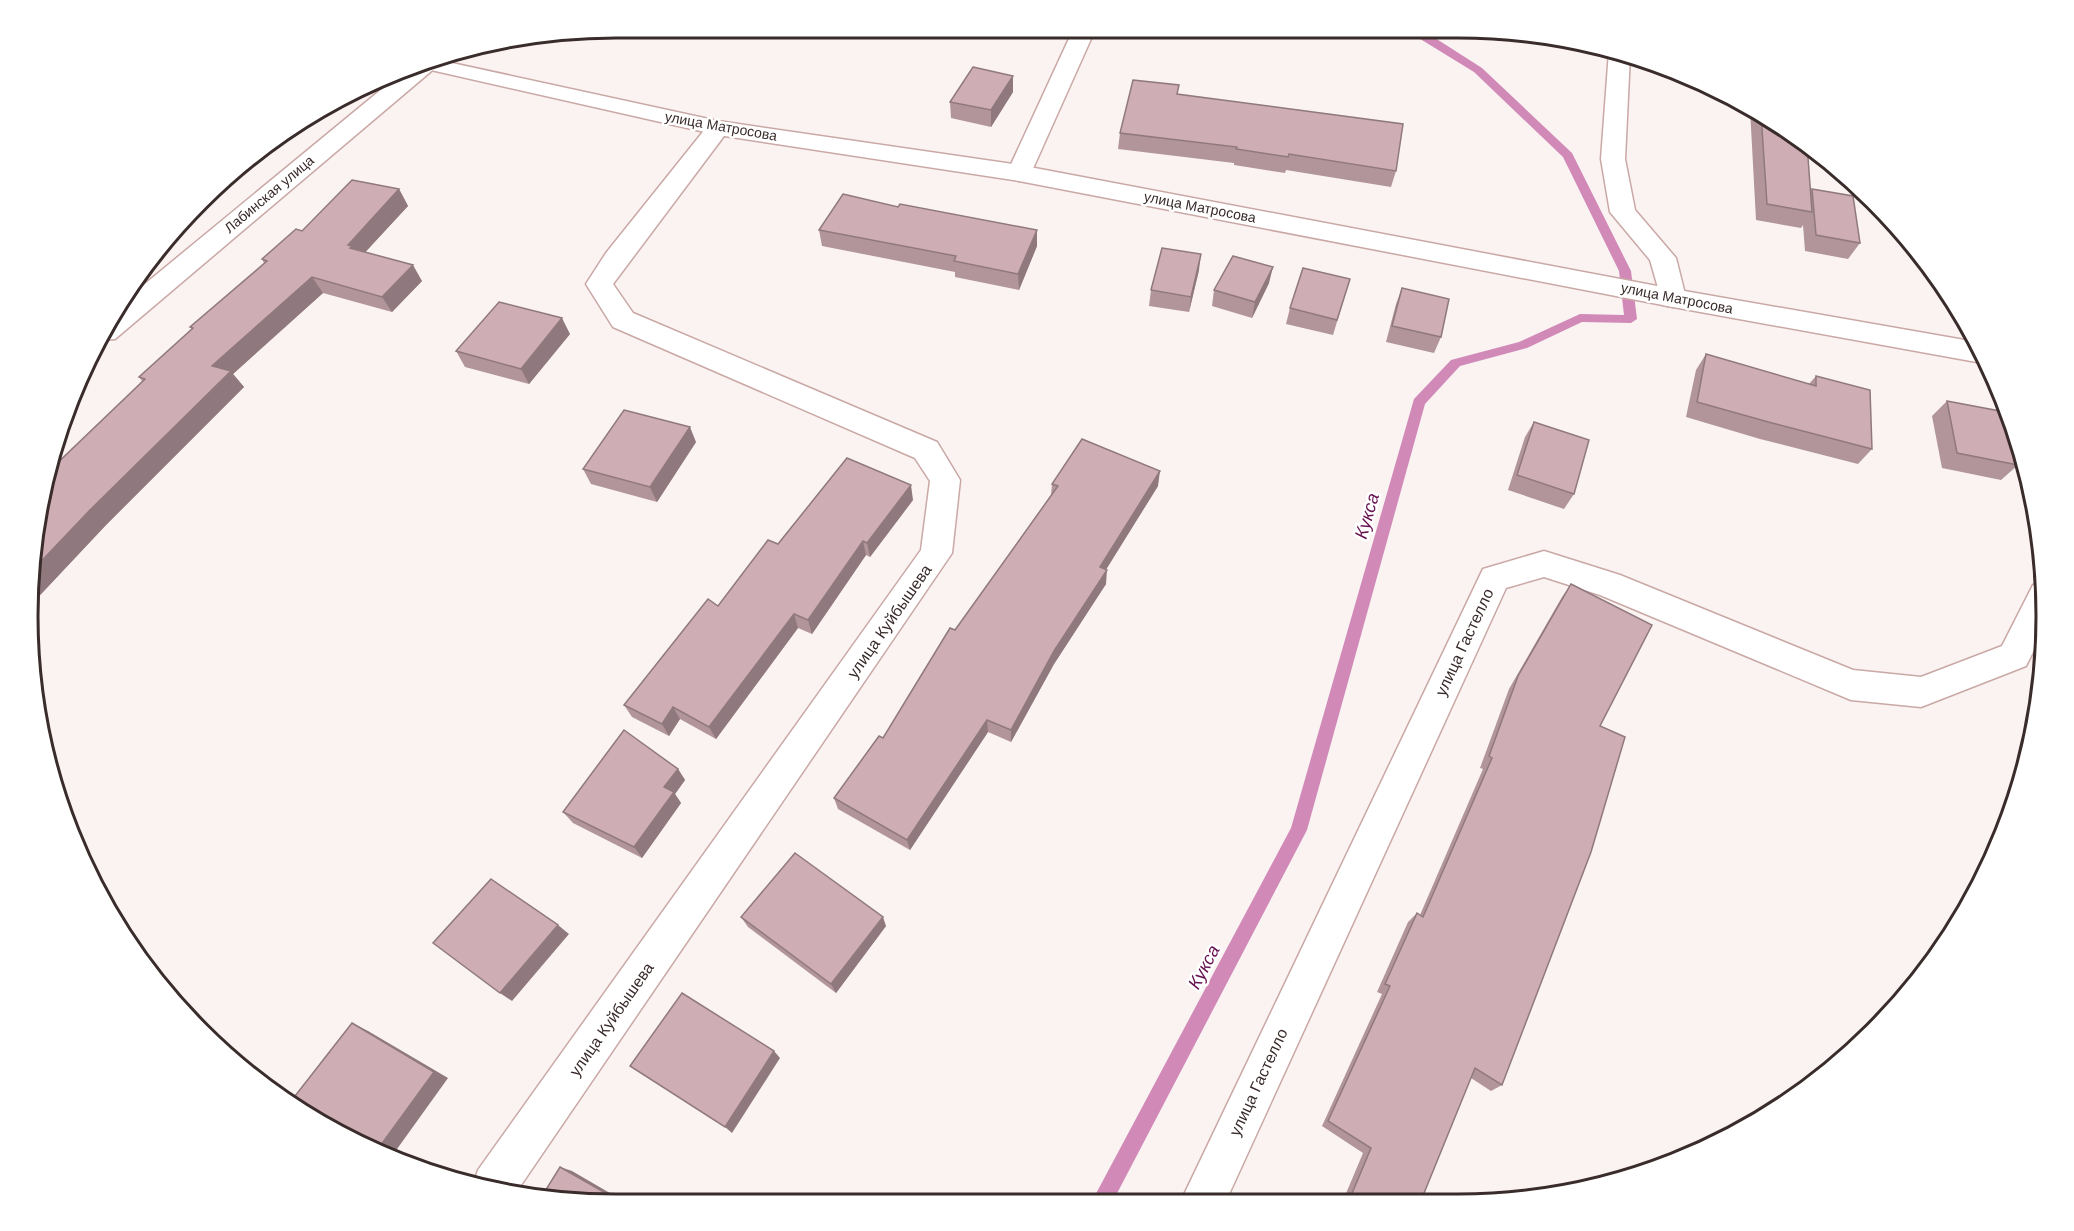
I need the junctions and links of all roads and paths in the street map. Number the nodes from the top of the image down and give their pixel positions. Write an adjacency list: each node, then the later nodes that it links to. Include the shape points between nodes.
1 (1080, 38): 6 (street)
2 (1619, 60): 7 (street, via 1613,159 1623,212 1663,258)
3 (441, 65): 5 (street, улица Матросова)
4 (409, 76): 8 (street, Лабинская улица)
5 (718, 128): 6 (street, улица Матросова); 11 (street, улица Куйбышева, via 598,284 623,320 926,450 945,480 936,553)
6 (1019, 173): 7 (street, улица Матросова)
7 (1662, 296): 9 (street, улица Матросова)
8 (118, 321)
9 (1972, 351)
10 (2036, 613): 12 (street, улица Гастелло, via 2014,656 1921,692 1851,685 1609,584 1544,564 1494,578)
11 (498, 1181)
12 (1206, 1194)

